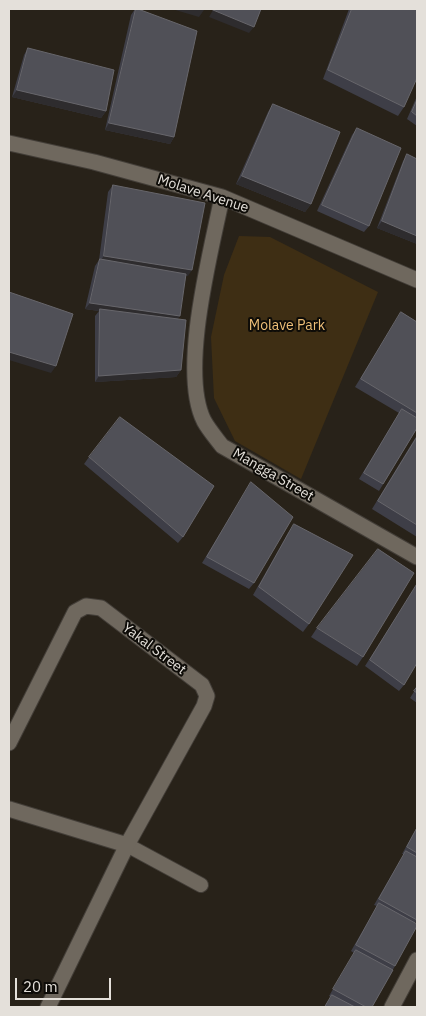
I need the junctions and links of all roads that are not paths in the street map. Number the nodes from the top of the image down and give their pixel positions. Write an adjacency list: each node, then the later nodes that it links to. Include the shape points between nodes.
1 (9, 143): 2 (street, Molave Avenue)
2 (222, 197): 3 (street, Molave Avenue); 4 (street, Mangga Street, via 196,332 197,394 204,420 222,446)
3 (417, 280)
4 (417, 557)
5 (9, 743): 7 (street, Yakal Street, via 75,612 86,606 101,608 202,685 207,696 204,706)
6 (9, 809): 7 (street)
7 (127, 845): 8 (lane); 10 (street, Yakal Street)
8 (201, 885)
9 (417, 960): 11 (street)
10 (48, 1007)
11 (392, 1007)

